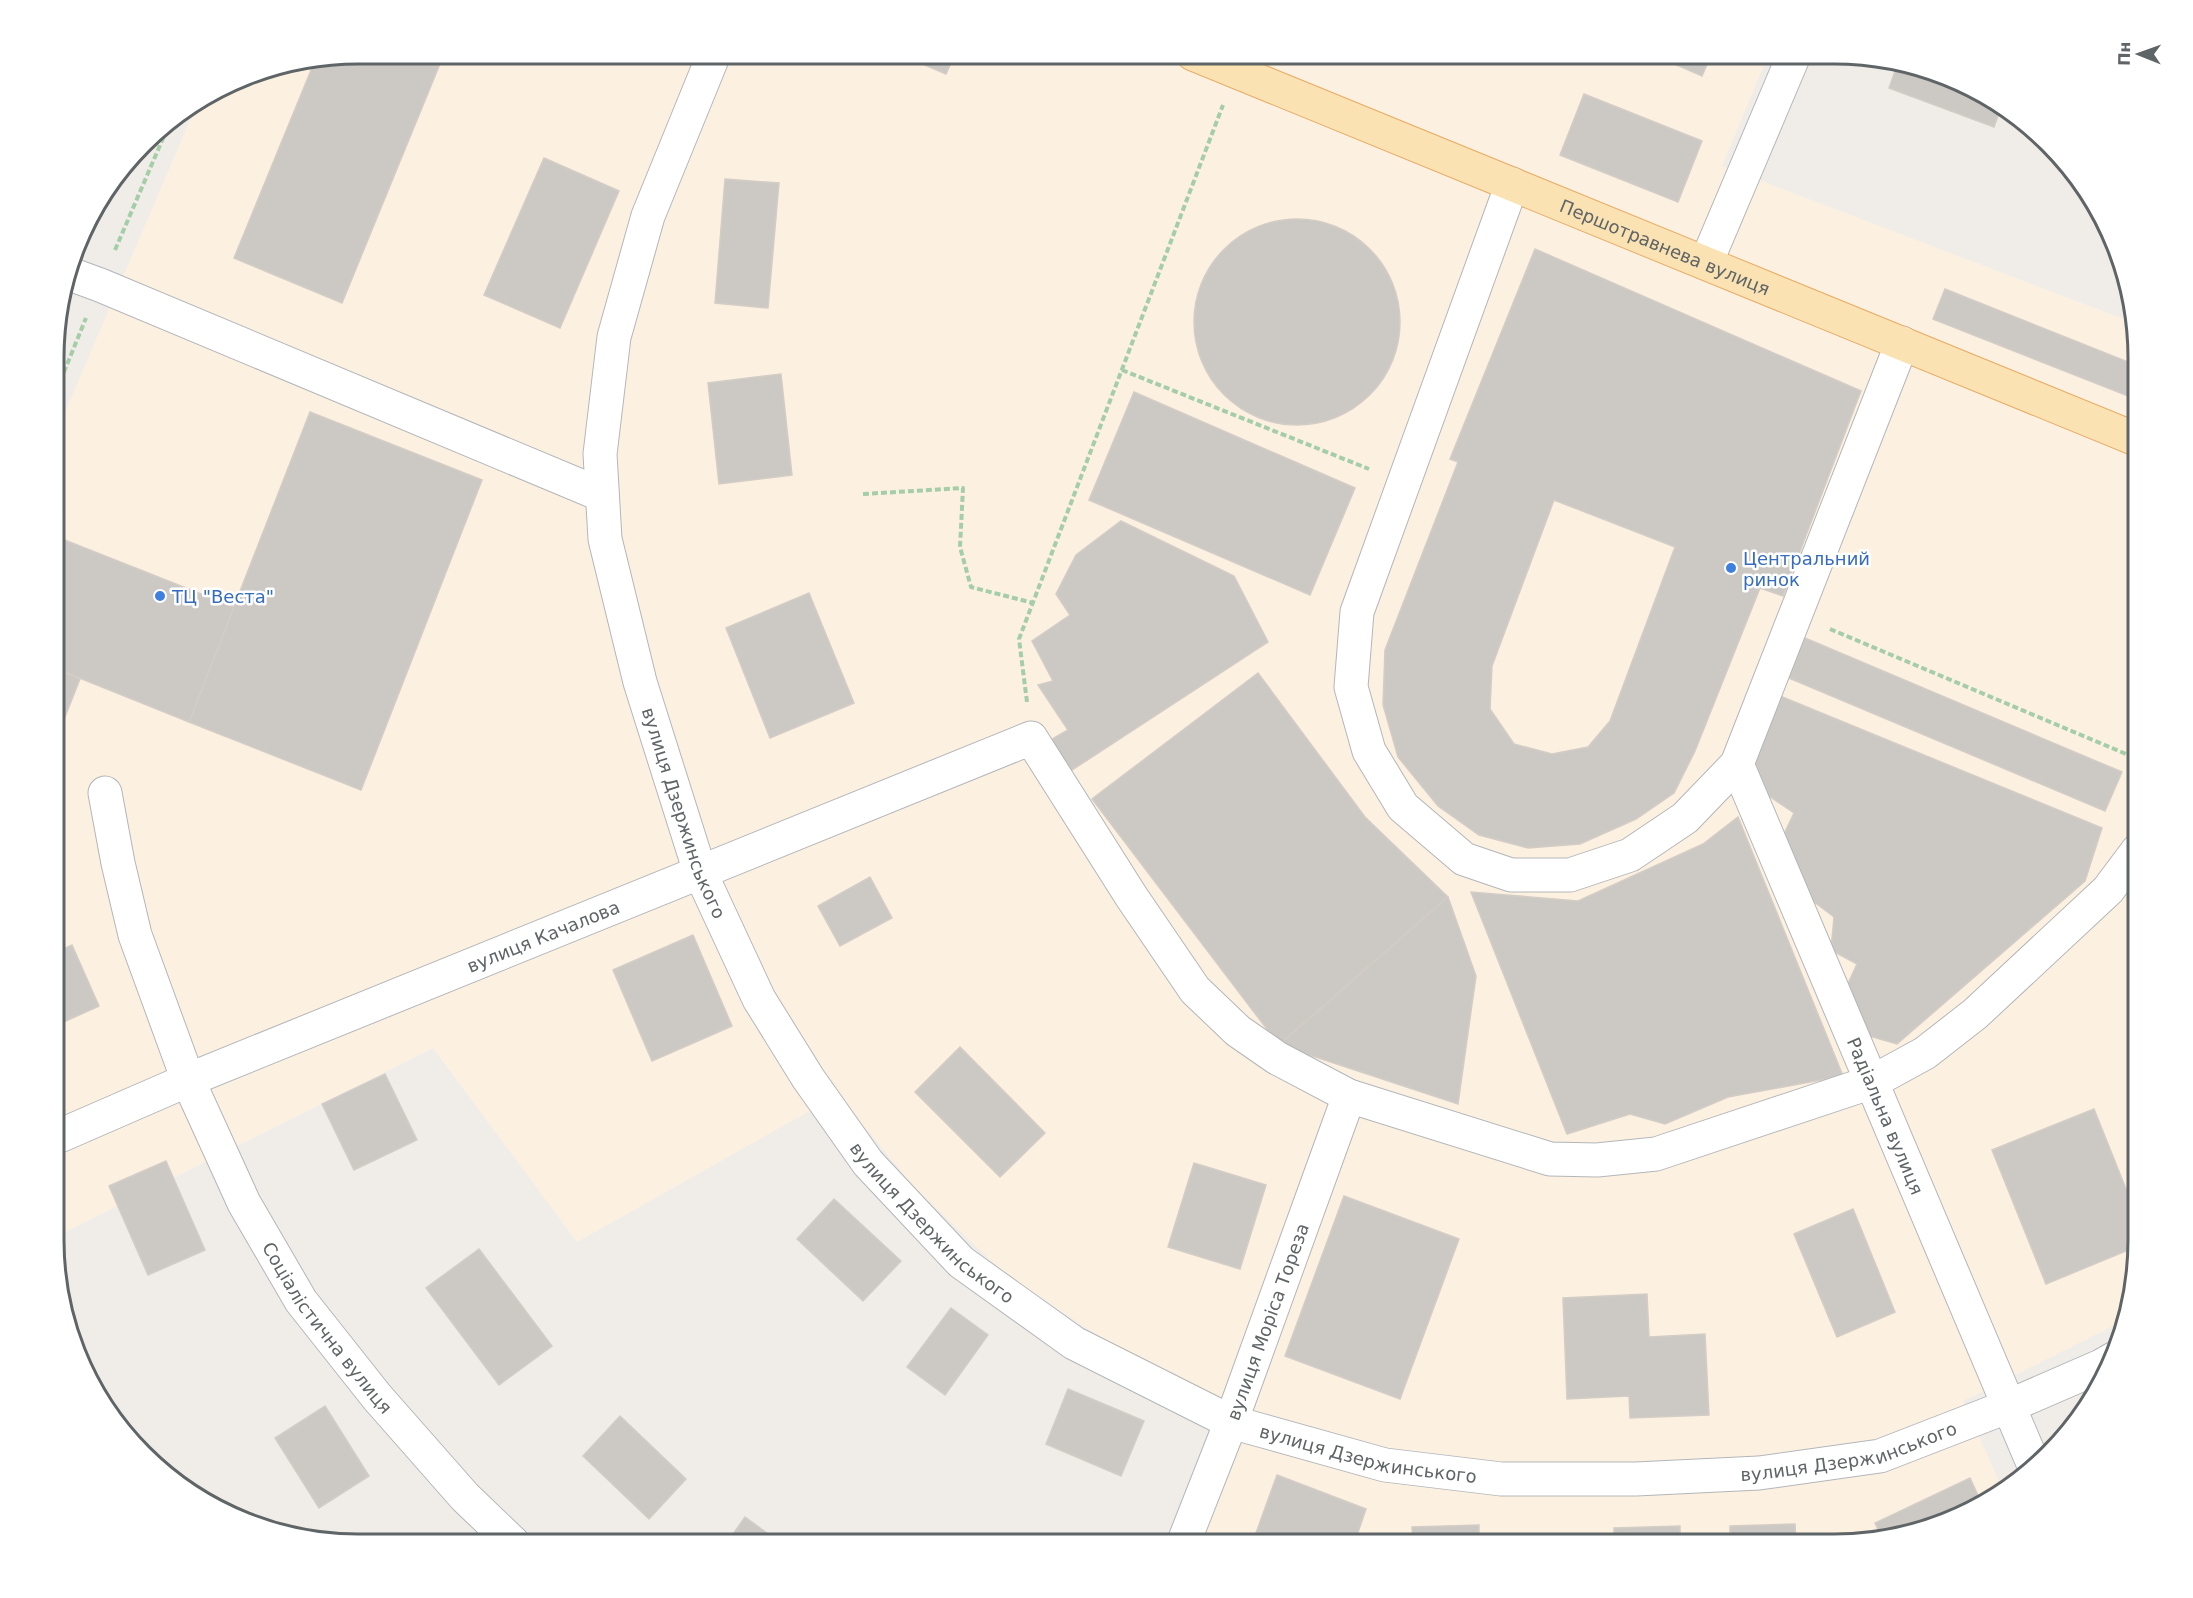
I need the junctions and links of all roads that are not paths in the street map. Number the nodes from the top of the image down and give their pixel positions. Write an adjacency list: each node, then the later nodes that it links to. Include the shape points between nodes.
1 (710, 64): 9 (street, вулиця Дзержинського, via 648,216 614,337 600,454)
2 (1217, 64): 4 (main road, Першотравнева вулиця)
3 (1790, 64): 5 (street)
4 (1512, 184): 5 (main road, Першотравнева вулиця); 10 (street, via 1357,612 1351,687 1368,751 1412,815 1464,859 1511,875 1570,875 1630,855 1685,818)
5 (1706, 263): 7 (main road, Першотравнева вулиця)
6 (77, 277): 9 (street)
7 (1902, 343): 8 (main road, Першотравнева вулиця); 10 (street)
8 (2128, 436)
9 (602, 495): 13 (street, вулиця Дзержинського, via 605,539 640,682)
10 (1737, 764): 15 (street, Радіальна вулиця)
11 (105, 794): 14 (street, Соціалістична вулиця, via 135,935)
12 (2128, 863): 15 (street, via 2108,890 1975,1014 1925,1053)
13 (700, 872): 14 (street, вулиця Качалова); 16 (street, вулиця Качалова, via 1031,738 1195,990 1238,1031 1277,1058); 20 (street, вулиця Дзержинського, via 759,999 808,1078 868,1163 961,1262 1074,1343)
14 (188, 1080): 17 (street, вулиця Качалова); 22 (street, Соціалістична вулиця, via 244,1203 301,1301 377,1397)
15 (1872, 1082): 16 (street, via 1656,1154 1597,1160 1550,1159); 19 (street, Радіальна вулиця)
16 (1349, 1096): 20 (street, вулиця Моріса Тореза)
17 (64, 1134)
18 (2099, 1367): 19 (street, вулиця Дзержинського)
19 (2009, 1406): 20 (street, вулиця Дзержинського, via 1880,1456 1759,1473 1636,1479 1501,1479 1385,1465); 21 (street, Радіальна вулиця)
20 (1231, 1422): 23 (street, вулиця Моріса Тореза)
21 (2031, 1458)
22 (503, 1534)
23 (1188, 1534)

